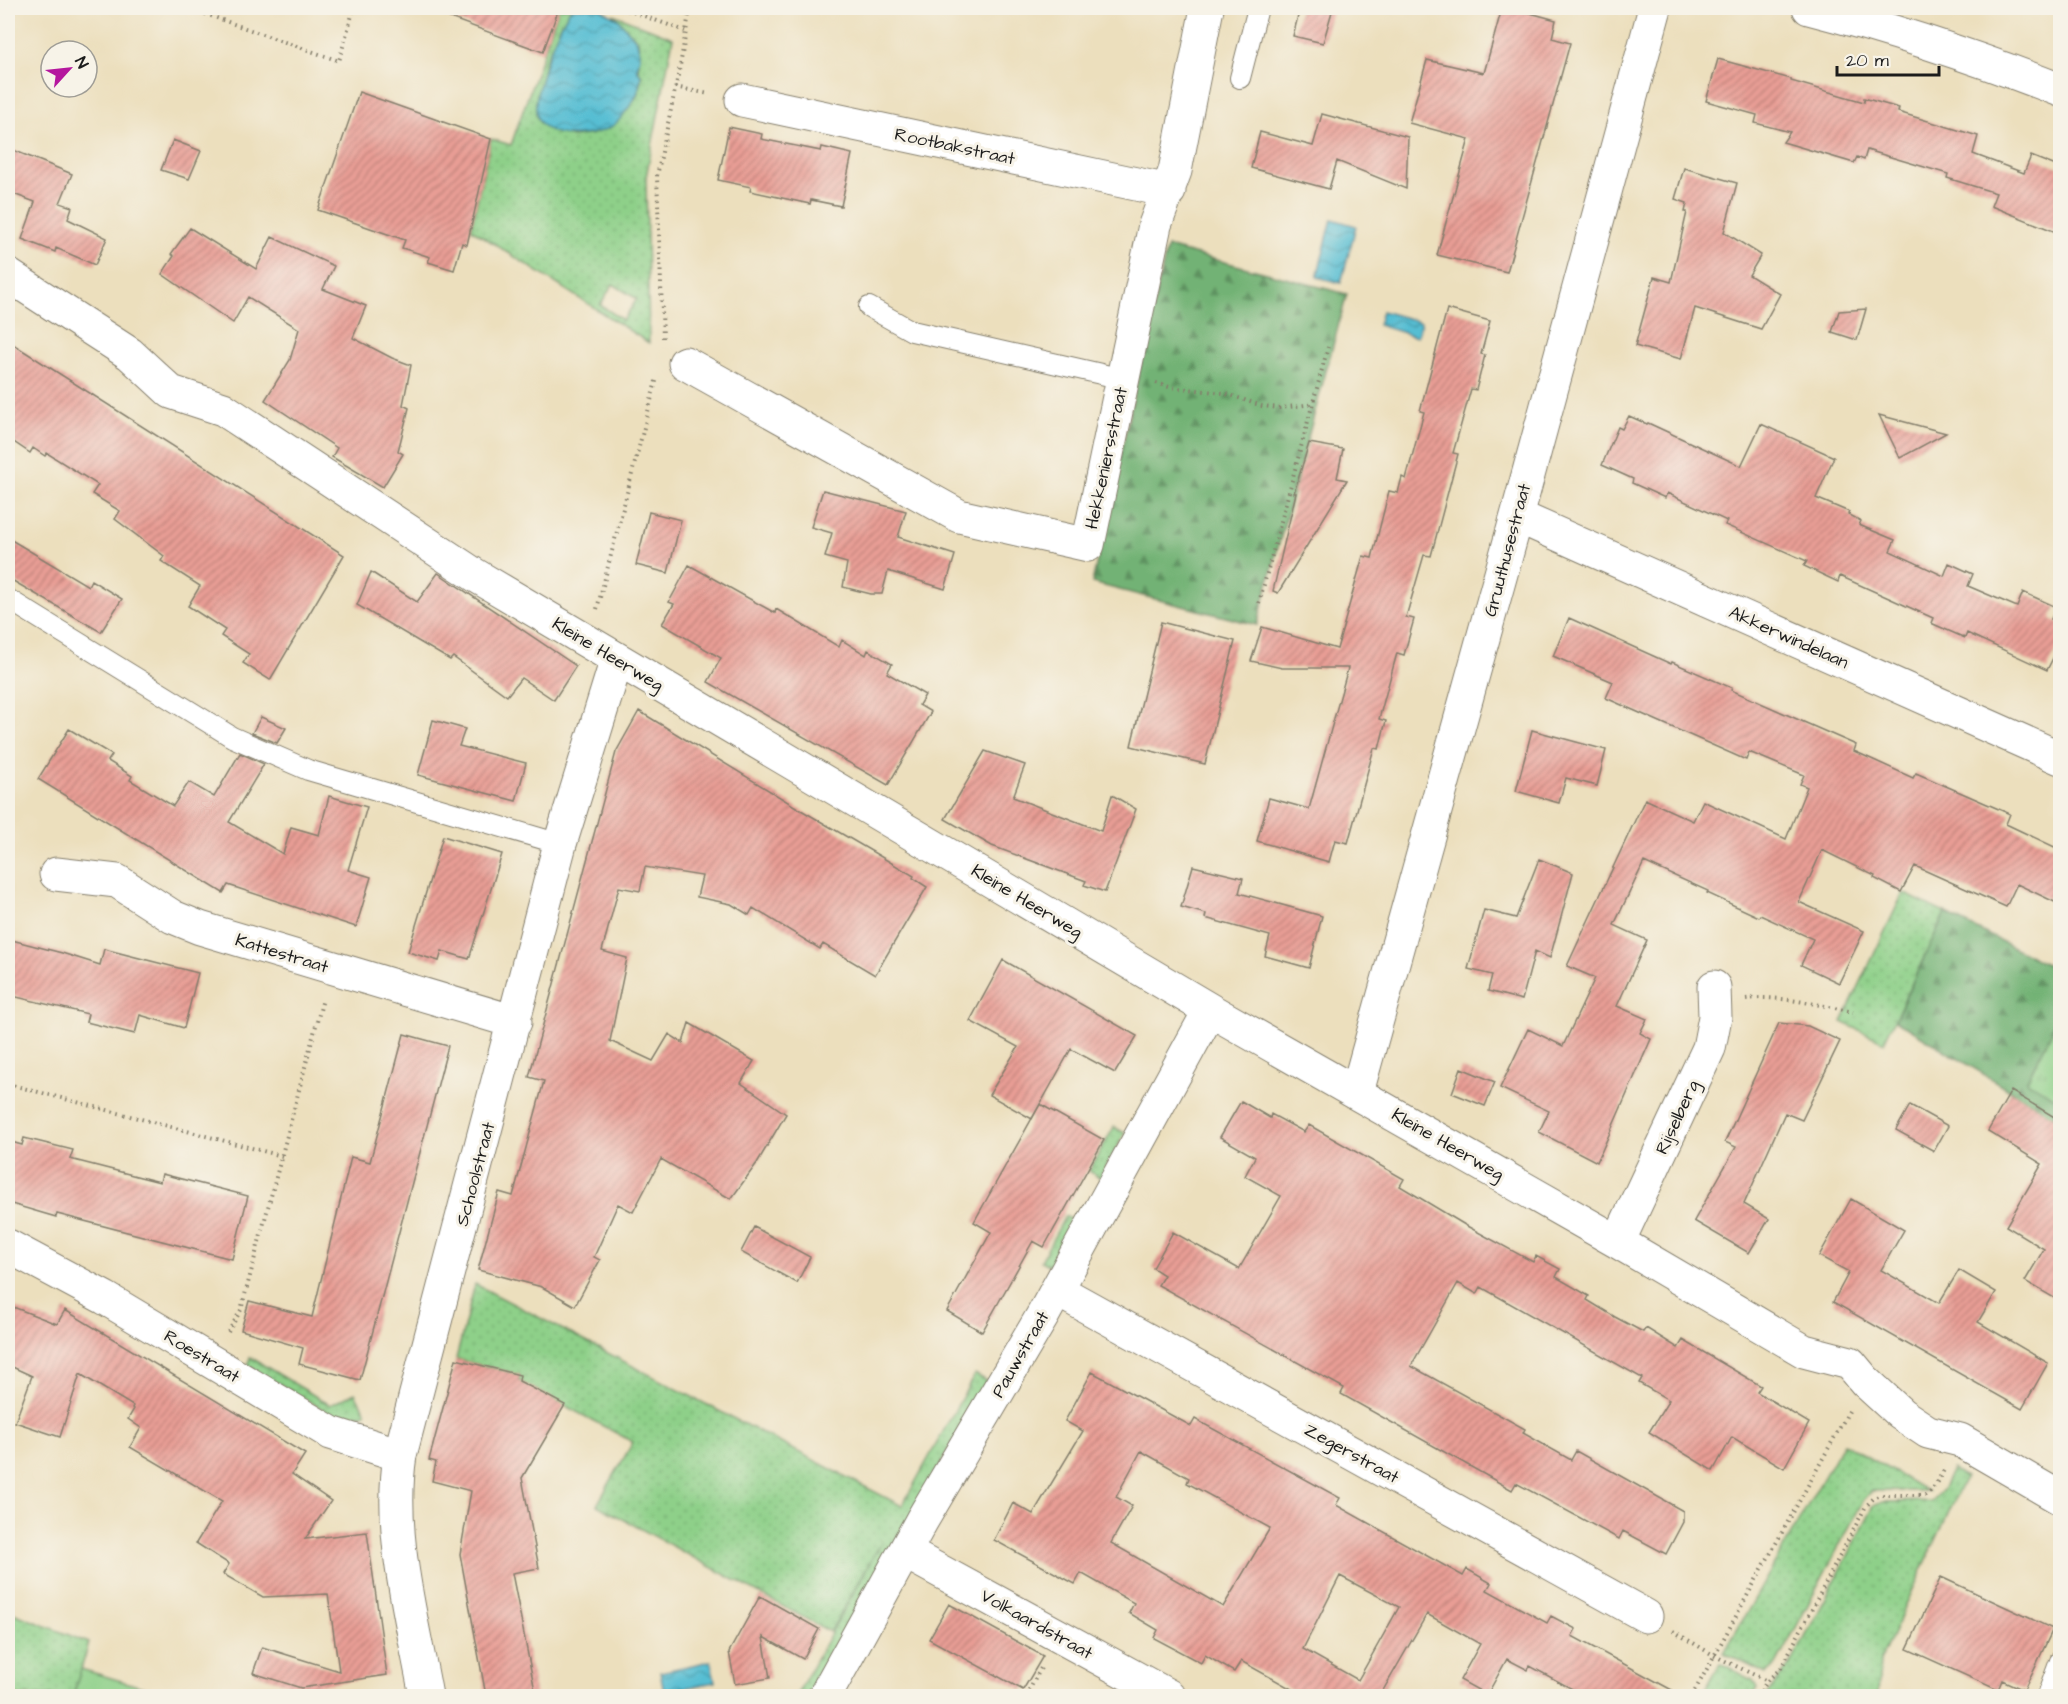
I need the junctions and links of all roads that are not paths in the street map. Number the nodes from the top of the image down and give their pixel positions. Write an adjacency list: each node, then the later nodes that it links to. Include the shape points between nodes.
1 (1208, 8): 8 (street, Hekkeniersstraat)
2 (1258, 8): 5 (lane)
3 (1655, 8): 13 (street, Gruuthusestraat)
4 (1809, 8): 6 (street, via 1997,65)
5 (1240, 78)
6 (2061, 90)
7 (742, 100): 8 (street, Rootbakstraat)
8 (1169, 191): 12 (street, Hekkeniersstraat, via 1155,225)
9 (8, 275): 15 (street, Kleine Heerweg, via 130,354 171,392 223,409 475,575)
10 (869, 307): 12 (lane, via 912,331)
11 (669, 358): 12 (street, Hekkeniersstraat, via 959,516 1088,545)
12 (1123, 379)
13 (1517, 516): 16 (street, Akkerwindelaan); 22 (street, Gruuthusestraat)
14 (8, 599): 17 (lane, via 232,737 308,770)
15 (617, 659): 17 (street, Schoolstraat); 20 (street, Kleine Heerweg)
16 (2061, 758)
17 (561, 844): 21 (street, Schoolstraat)
18 (56, 874): 21 (street, Kattestraat, via 117,881 173,917 200,928)
19 (1715, 995): 23 (street, Rijselberg, via 1709,1048)
20 (1210, 1010): 22 (street, Kleine Heerweg); 25 (street, Pauwstraat)
21 (515, 1022): 26 (street, Schoolstraat)
22 (1357, 1092): 23 (street, Kleine Heerweg)
23 (1618, 1242): 27 (street, Kleine Heerweg, via 1804,1351 1850,1363 1901,1413 1929,1432 1960,1440)
24 (8, 1246): 26 (street, Roestraat, via 105,1298 331,1432)
25 (1057, 1290): 28 (street, Pauwstraat); 29 (street, Zegerstraat)
26 (400, 1455): 31 (street, Schoolstraat, via 396,1489 398,1533)
27 (2061, 1498)
28 (905, 1552): 32 (street, Pauwstraat); 33 (street, Volkaardstraat)
29 (1646, 1616)
30 (2061, 1662): 34 (lane)
31 (426, 1696)
32 (825, 1696)
33 (1169, 1696)
34 (2047, 1696)

